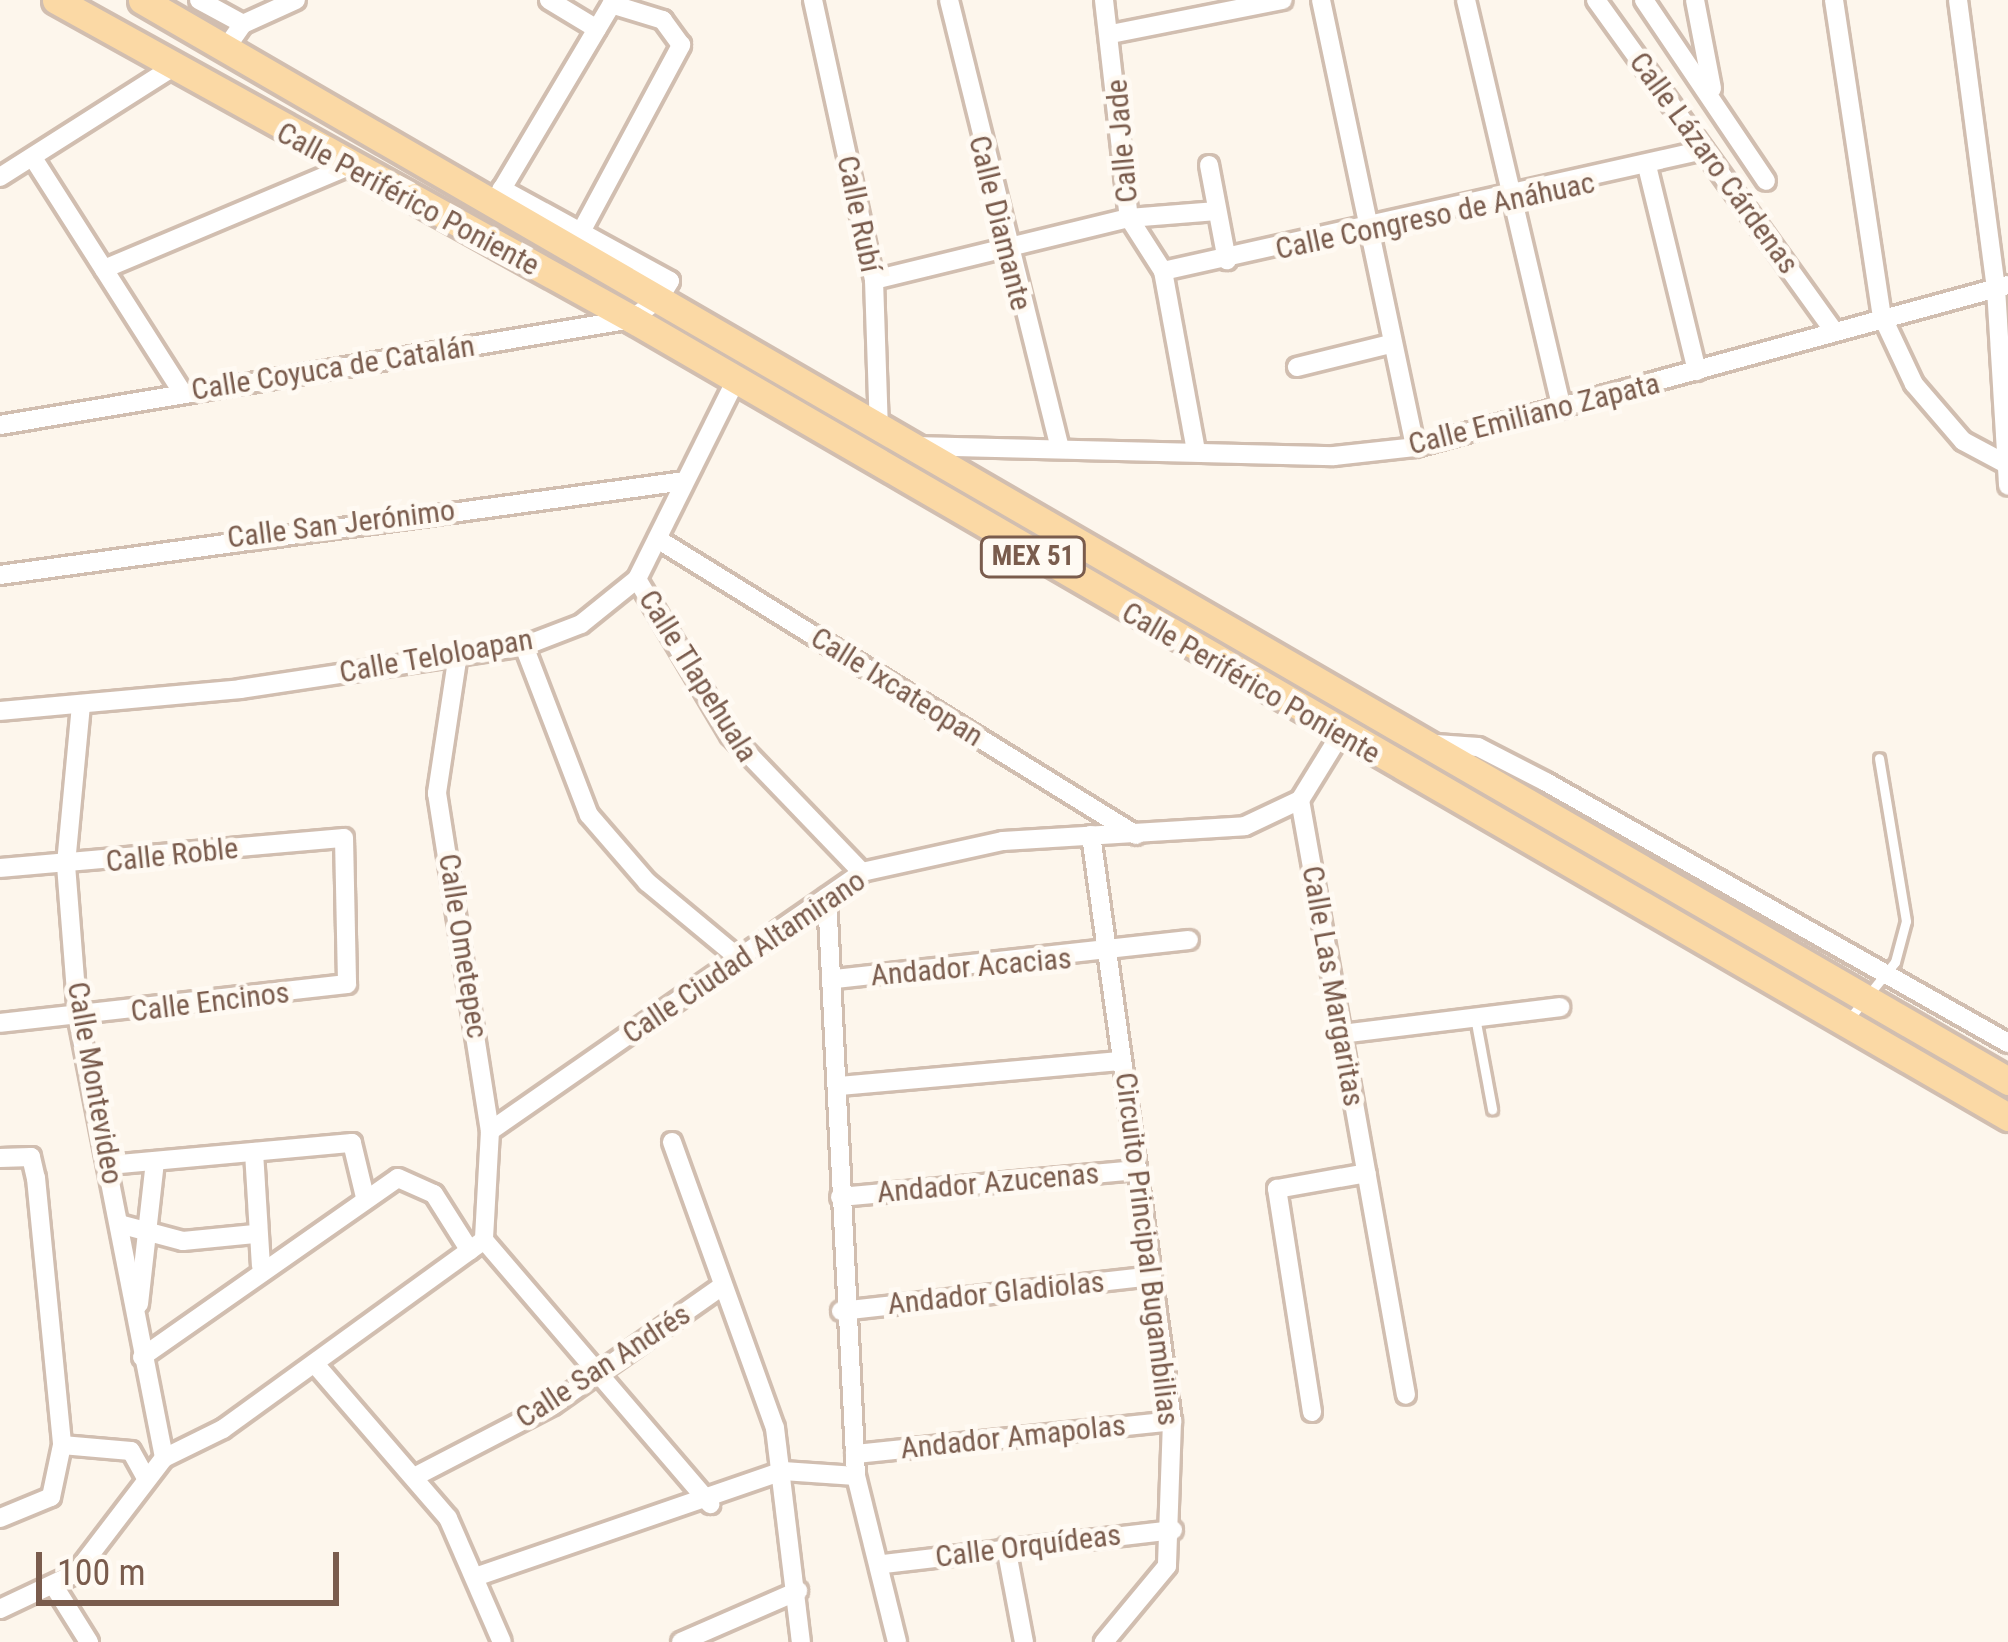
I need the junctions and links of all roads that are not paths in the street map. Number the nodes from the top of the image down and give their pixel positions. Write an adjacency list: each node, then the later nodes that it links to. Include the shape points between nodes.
1 (56, 0): 22 (main road, Calle Periférico Poniente / MEX 51)
2 (199, 0): 18 (street)
3 (296, 0): 18 (street)
4 (549, 0): 19 (street)
5 (813, 0): 41 (street, Calle Rubí)
6 (949, 0): 37 (street, Calle Diamante)
7 (1104, 0): 20 (street, Calle Jade)
8 (1283, 0): 20 (street)
9 (1321, 0): 35 (street)
10 (1466, 0): 32 (street)
11 (1596, 0): 24 (street, Calle Lázaro Cárdenas)
12 (1645, 0): 23 (street)
13 (1695, 0): 23 (street)
14 (1834, 0): 44 (street)
15 (1958, 0): 42 (street)
16 (144, 1): 21 (main road, Calle Periférico Poniente / MEX 51)
17 (613, 2): 19 (street); 36 (street, via 663,20 681,44)
18 (243, 24): 21 (street)
19 (598, 29): 31 (street)
20 (1112, 34): 34 (street, Calle Jade)
21 (226, 48): 31 (main road, Calle Periférico Poniente / MEX 51)
22 (172, 68): 25 (street); 27 (main road, Calle Periférico Poniente / MEX 51)
23 (1713, 93): 30 (street)
24 (1704, 150): 28 (street, Calle Congreso de Anáhuac); 46 (street, Calle Lázaro Cárdenas)
25 (35, 161): 29 (street); 39 (street)
26 (1209, 165): 33 (street)
27 (344, 168): 39 (street); 45 (main road, Calle Periférico Poniente / MEX 51)
28 (1648, 170): 32 (street, Calle Congreso de Anáhuac); 49 (street)
29 (0, 178)
30 (1766, 181)
31 (498, 196): 36 (main road, Calle Periférico Poniente / MEX 51)
32 (1513, 198): 35 (street, Calle Congreso de Anáhuac); 52 (street)
33 (1217, 211): 34 (street); 38 (street)
34 (1129, 218): 37 (street); 40 (street, Calle Jade)
35 (1366, 234): 38 (street, Calle Congreso de Anáhuac); 47 (street)
36 (576, 241): 43 (main road, Calle Periférico Poniente / MEX 51)
37 (1004, 251): 41 (street); 55 (street, Calle Diamante)
38 (1227, 260): 40 (street, Calle Congreso de Anáhuac)
39 (104, 269): 51 (street)
40 (1163, 272): 57 (street, Calle Jade)
41 (874, 280): 54 (street, Calle Rubí)
42 (2002, 286): 44 (street, Calle Emiliano Zapata); 58 (street)
43 (659, 299): 45 (street, Calle Coyuca de Catalán); 54 (main road, Calle Periférico Poniente / MEX 51)
44 (1882, 316): 46 (street, Calle Emiliano Zapata); 58 (street, via 1914,384 1963,441)
45 (632, 319): 50 (main road, Calle Periférico Poniente / MEX 51); 51 (street, Calle Coyuca de Catalán)
46 (1831, 327): 49 (street, Calle Emiliano Zapata)
47 (1390, 344): 48 (street); 56 (street)
48 (1297, 368)
49 (1697, 371): 52 (street, Calle Emiliano Zapata)
50 (734, 384): 59 (street, Calle Teloloapan); 68 (main road, Calle Periférico Poniente / MEX 51)
51 (182, 392): 53 (street, Calle Coyuca de Catalán)
52 (1562, 409): 56 (street, Calle Emiliano Zapata)
53 (3, 418)
54 (892, 439): 55 (street, Calle Emiliano Zapata); 69 (main road, Calle Periférico Poniente / MEX 51)
55 (1059, 444): 57 (street, Calle Emiliano Zapata)
56 (1415, 447): 57 (street, Calle Emiliano Zapata)
57 (1196, 452)
58 (2006, 464): 60 (street)
59 (684, 481): 61 (street, Calle Teloloapan); 62 (street, Calle San Jerónimo)
60 (2008, 486)
61 (659, 540): 63 (street, Calle Teloloapan); 73 (street, Calle Ixcateopan)
62 (0, 575)
63 (637, 580): 64 (street, Calle Teloloapan, via 581,624); 76 (street, Calle Tlapehuala, via 730,735)
64 (524, 646): 65 (street, Calle Teloloapan); 80 (street, via 589,815 647,882)
65 (458, 654): 66 (street, Calle Teloloapan); 97 (street, Calle Ometepec, via 437,793)
66 (81, 705): 67 (street, Calle Teloloapan); 74 (street, Calle Montevideo)
67 (0, 711)
68 (1340, 735): 71 (street); 89 (main road, Calle Periférico Poniente / MEX 51)
69 (1426, 744): 81 (street, via 1478,746); 84 (main road, Calle Periférico Poniente / MEX 51)
70 (1879, 758): 81 (lane, via 1906,920)
71 (1300, 800): 73 (street, Calle Ciudad Altamirano, via 1245,826); 90 (street, Calle Las Margaritas)
72 (1090, 835): 73 (street, Calle Ciudad Altamirano); 76 (street, Calle Ciudad Altamirano); 79 (street, Circuito Principal Bugambilias)
73 (1136, 835)
74 (66, 866): 75 (street, Calle Roble); 83 (street, Calle Roble, via 344,838); 87 (street, Calle Montevideo)
75 (0, 868)
76 (862, 872): 77 (street, Calle Ciudad Altamirano)
77 (827, 897): 80 (street, Calle Ciudad Altamirano); 82 (street)
78 (1189, 940): 79 (street, Andador Acacias)
79 (1107, 956): 82 (street, Andador Acacias); 92 (street, Circuito Principal Bugambilias)
80 (742, 960): 97 (street, Calle Ciudad Altamirano)
81 (1888, 974): 84 (lane); 91 (street)
82 (835, 979): 94 (street)
83 (347, 984): 87 (street, Calle Encinos)
84 (1868, 1000): 89 (lane); 93 (main road, Calle Periférico Poniente / MEX 51)
85 (1560, 1007): 86 (street)
86 (1475, 1018): 90 (street); 95 (lane)
87 (78, 1019): 88 (street, Calle Encinos); 102 (street, Calle Montevideo)
88 (0, 1023)
89 (1845, 1023): 96 (main road, Calle Periférico Poniente / MEX 51)
90 (1342, 1034): 104 (street, Calle Las Margaritas)
91 (2008, 1042)
92 (1122, 1061): 94 (street); 103 (street, Circuito Principal Bugambilias)
93 (2008, 1081)
94 (840, 1086): 105 (street)
95 (1492, 1109)
96 (2008, 1117)
97 (490, 1132): 110 (street, Calle Ometepec)
98 (672, 1142): 113 (street)
99 (254, 1153): 101 (street); 106 (street, via 352,1143); 108 (street)
100 (0, 1158): 122 (street, via 31,1157)
101 (155, 1161): 102 (street); 109 (street)
102 (109, 1165): 107 (street, Calle Montevideo)
103 (1137, 1170): 105 (street, Andador Azucenas); 112 (street, Circuito Principal Bugambilias)
104 (1366, 1173): 119 (street, Calle Las Margaritas); 120 (street, via 1277,1189)
105 (840, 1196): 114 (street)
106 (365, 1197): 110 (street, via 398,1178 434,1194); 111 (street)
107 (119, 1223): 109 (street); 115 (street, Calle Montevideo)
108 (255, 1234): 109 (street); 111 (street)
109 (153, 1237): 115 (street)
110 (477, 1245): 117 (street); 118 (street)
111 (261, 1267): 116 (street)
112 (1152, 1276): 114 (street, Andador Gladiolas); 121 (street, Circuito Principal Bugambilias)
113 (721, 1287): 118 (street, Calle San Andrés); 125 (street)
114 (841, 1311): 123 (street)
115 (136, 1316): 116 (street, Calle Montevideo)
116 (142, 1357): 124 (street, Calle Montevideo)
117 (314, 1364): 124 (street); 126 (street)
118 (598, 1374): 126 (street, Calle San Andrés); 129 (street)
119 (1406, 1395)
120 (1312, 1412)
121 (1172, 1420): 123 (street, Andador Amapolas); 131 (street, Circuito Principal Bugambilias)
122 (62, 1445): 128 (street, via 131,1451); 130 (street, via 51,1497)
123 (855, 1454): 127 (street)
124 (164, 1458): 128 (street)
125 (783, 1471): 127 (street); 129 (street); 136 (street)
126 (418, 1475): 134 (street)
127 (856, 1476): 133 (street)
128 (146, 1478): 135 (street, via 104,1545)
129 (710, 1504): 134 (street)
130 (0, 1518)
131 (1173, 1530): 132 (street, Calle Orquídeas); 144 (street, Circuito Principal Bugambilias, via 1166,1566)
132 (1006, 1547): 133 (street, Calle Orquídeas); 143 (street)
133 (884, 1564): 142 (street)
134 (478, 1576): 139 (street)
135 (54, 1586): 137 (street); 138 (street)
136 (798, 1591): 140 (street); 141 (street)
137 (0, 1609)
138 (89, 1642)
139 (502, 1642)
140 (681, 1642)
141 (801, 1642)
142 (897, 1642)
143 (1024, 1642)
144 (1104, 1642)

